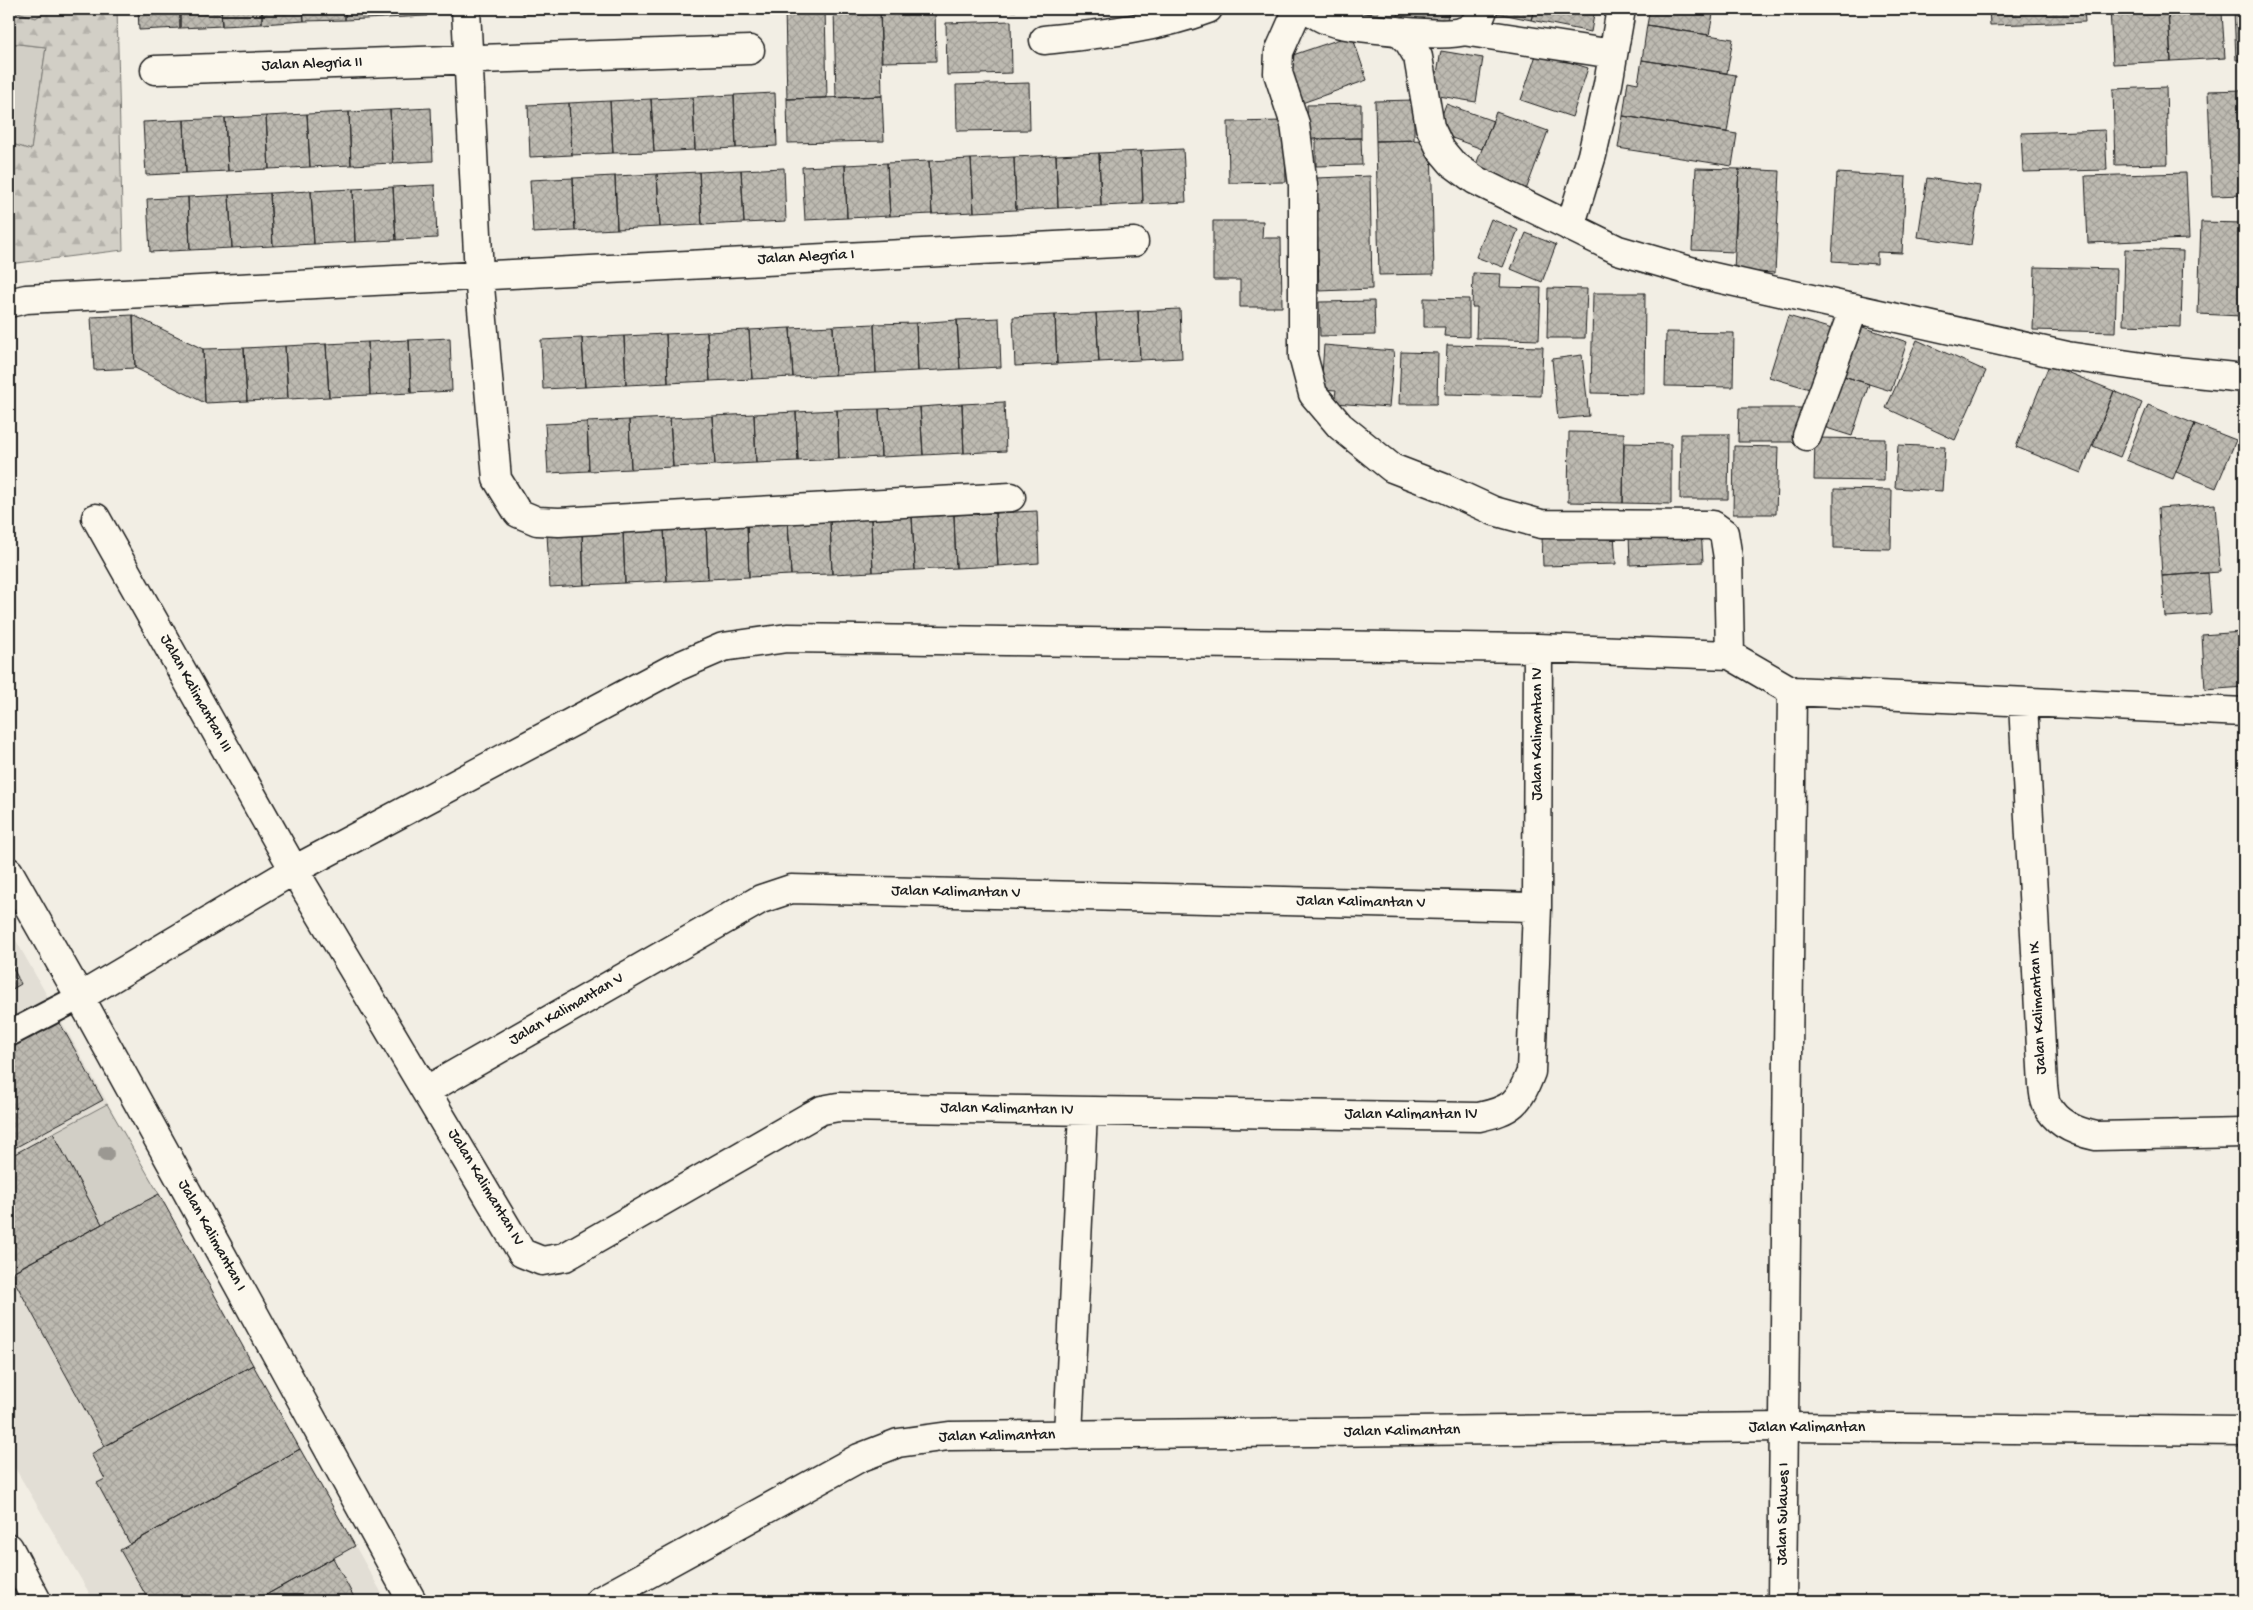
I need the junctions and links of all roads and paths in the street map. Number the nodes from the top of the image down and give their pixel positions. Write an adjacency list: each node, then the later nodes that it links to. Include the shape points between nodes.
1 (466, 9): 12 (street)
2 (1208, 9): 9 (street, via 1188,17 1115,33)
3 (1298, 9): 24 (street, via 1279,52 1278,73 1295,124 1303,185 1303,356 1313,394 1340,426 1392,468 1494,511 1541,524 1713,525 1724,533 1728,558)
4 (1310, 9): 7 (street, via 1317,16 1337,23)
5 (1483, 9): 8 (street, via 1476,22)
6 (1621, 9): 11 (street)
7 (1398, 31): 8 (street); 14 (street, via 1410,42 1418,57 1430,127 1441,150 1452,163 1475,180)
8 (1464, 31): 11 (street)
9 (1044, 40)
10 (750, 50): 12 (street, Jalan Alegria II)
11 (1613, 54): 14 (street, via 1592,155)
12 (469, 60): 13 (street, Jalan Alegria II); 16 (street)
13 (155, 70)
14 (1570, 227): 18 (street, via 1637,256 1704,275)
15 (1134, 242): 16 (street, Jalan Alegria I)
16 (478, 275): 17 (street, Jalan Alegria I, via 26,298); 21 (street, via 497,479 518,513 537,520 559,522)
17 (9, 303)
18 (1854, 308): 19 (street, via 2066,356); 20 (street)
19 (2244, 378)
20 (1807, 436)
21 (1011, 497)
22 (96, 518): 28 (street, Jalan Kalimantan III)
23 (1538, 648): 24 (street); 28 (street, via 787,638 723,647 672,669); 30 (street, Jalan Kalimantan IV)
24 (1730, 655): 25 (street)
25 (1792, 691): 26 (street); 36 (street, Jalan Sulawes I)
26 (2023, 702): 27 (street); 35 (street, Jalan Kalimantan IX, via 2043,1086 2047,1106 2075,1132 2096,1136)
27 (2244, 712)
28 (294, 870): 31 (street); 33 (street, Jalan Kalimantan IV)
29 (9, 872): 31 (street, Jalan Kalimantan I)
30 (1537, 907): 33 (street, Jalan Kalimantan V, via 791,890 761,900); 34 (street, Jalan Kalimantan IV, via 1531,1072 1516,1103 1500,1112 1479,1117)
31 (80, 997): 32 (lane); 41 (street, Jalan Kalimantan I)
32 (9, 1034)
33 (427, 1090): 34 (street, Jalan Kalimantan IV, via 522,1253 542,1262 565,1257 822,1110 838,1107)
34 (1082, 1112): 38 (street)
35 (2244, 1133)
36 (1785, 1427): 37 (street, Jalan Kalimantan); 38 (street, Jalan Kalimantan); 43 (street, Jalan Sulawes I)
37 (2244, 1431)
38 (1068, 1435): 42 (street, Jalan Kalimantan, via 949,1436 898,1443 859,1458)
39 (9, 1548): 40 (street)
40 (37, 1601)
41 (412, 1601)
42 (599, 1601)
43 (1782, 1601)

